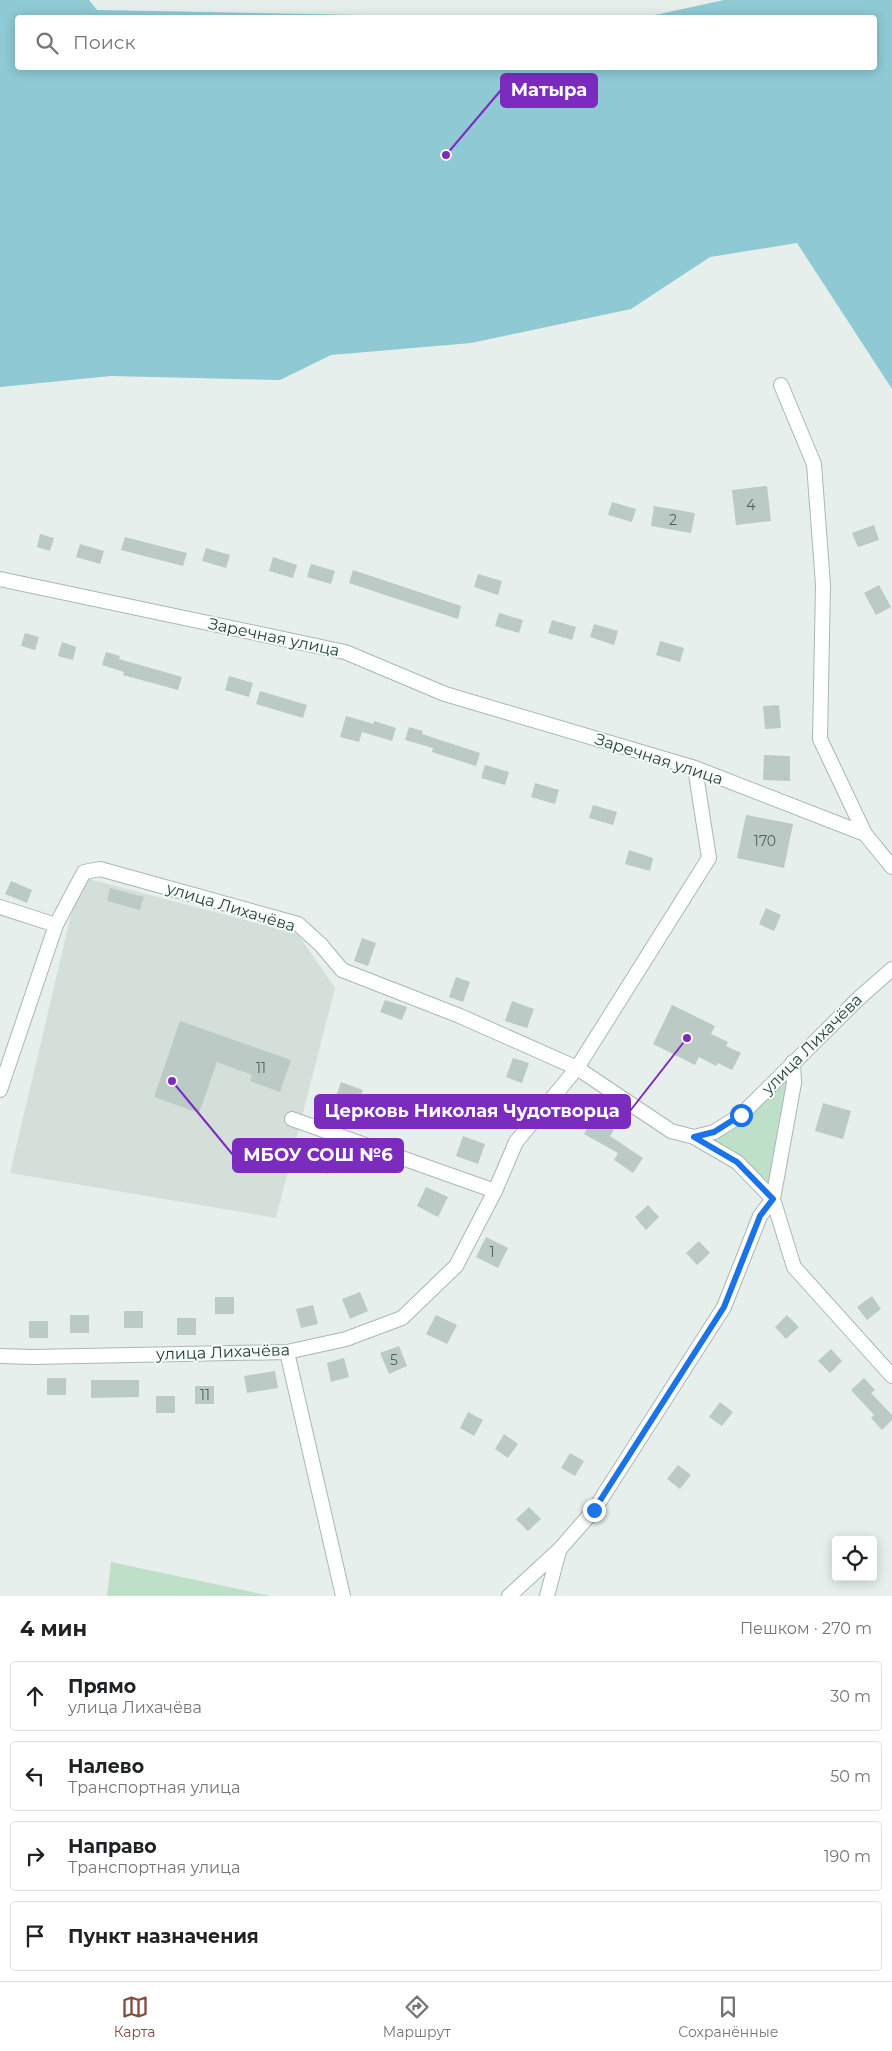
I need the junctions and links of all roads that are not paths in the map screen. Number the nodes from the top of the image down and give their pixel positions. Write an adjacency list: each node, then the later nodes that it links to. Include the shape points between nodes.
1 (781, 385): 4 (street, via 814,464 823,585 820,739)
2 (0, 579): 3 (street, Заречная улица, via 345,652 445,694)
3 (695, 768): 4 (street, Заречная улица); 10 (street, улица Лихачёва, via 710,858)
4 (865, 834): 5 (street)
5 (892, 867)
6 (0, 907): 7 (street)
7 (56, 925): 10 (street, улица Лихачёва, via 84,872 100,869 298,924 342,970 460,1016); 11 (street, улица Лихачёва)
8 (892, 968): 9 (street, улица Лихачёва)
9 (794, 1062): 13 (street, улица Лихачёва, via 741,1115 714,1132); 15 (street, via 794,1083)
10 (577, 1068): 13 (street, улица Лихачёва, via 671,1131); 14 (street, улица Лихачёва, via 516,1142)
11 (1, 1081)
12 (292, 1119): 14 (street)
13 (694, 1137): 15 (street, via 737,1162)
14 (495, 1191): 16 (street, улица Лихачёва, via 456,1266 402,1318 346,1338)
15 (773, 1199): 18 (street, via 794,1267); 19 (street, via 760,1216 724,1307 594,1510)
16 (287, 1352): 17 (street, улица Лихачёва); 20 (street)
17 (0, 1356)
18 (892, 1376)
19 (559, 1550): 21 (street); 22 (street)
20 (343, 1596)
21 (509, 1596)
22 (547, 1596)

